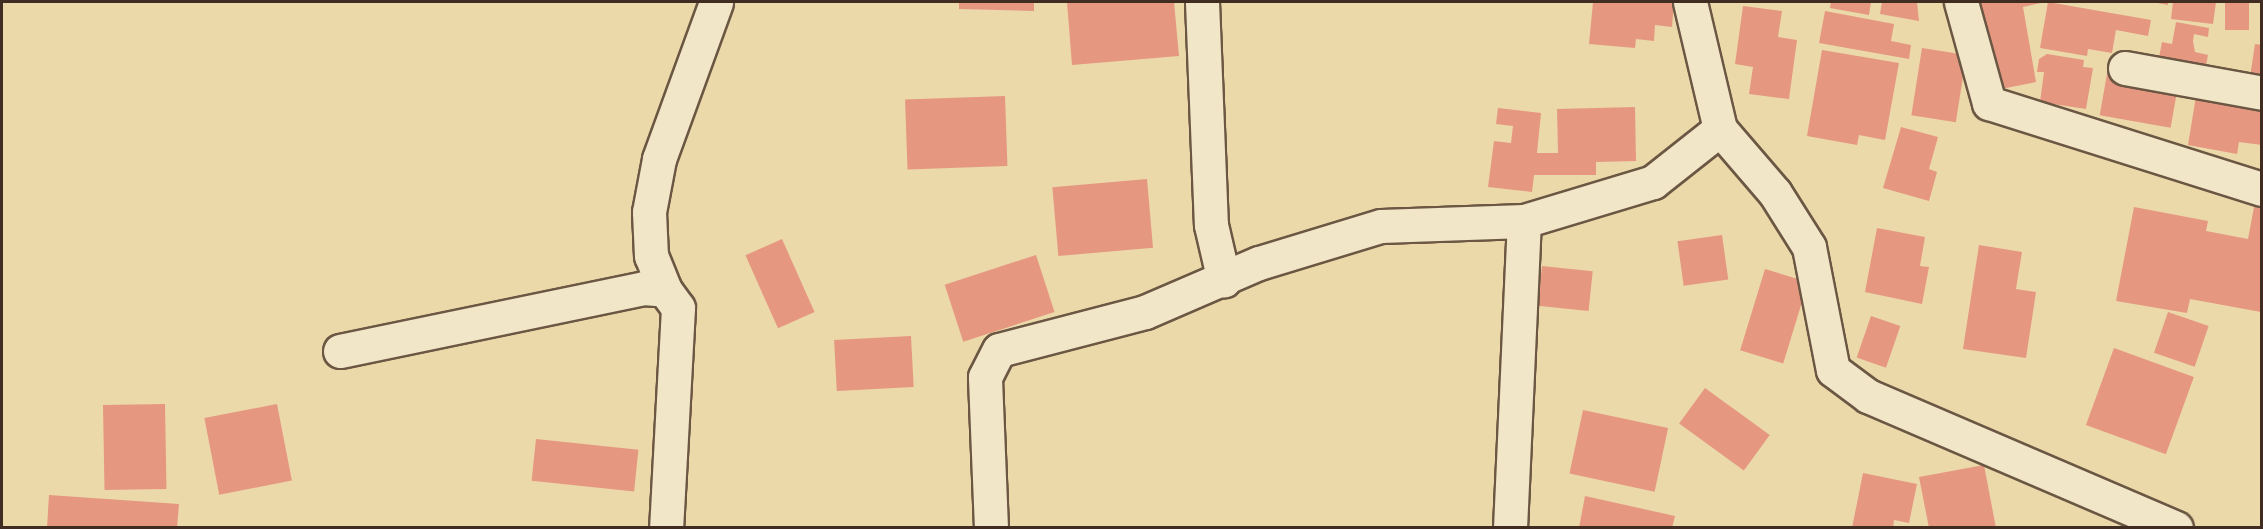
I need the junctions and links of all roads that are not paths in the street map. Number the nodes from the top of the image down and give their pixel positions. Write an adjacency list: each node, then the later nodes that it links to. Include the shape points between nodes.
1 (716, 2): 11 (street, via 659,159 649,212 651,256)
2 (1202, 2): 10 (street, via 1211,225)
3 (1690, 2): 7 (street)
4 (1961, 2): 8 (street, via 1989,103)
5 (2125, 68): 6 (street)
6 (2262, 93)
7 (1720, 129): 9 (street, via 1653,182); 16 (street, via 1776,192 1809,247 1833,370 1868,396)
8 (2262, 189)
9 (1524, 221): 10 (street, via 1382,226 1259,263); 15 (street)
10 (1224, 281): 14 (street, via 1144,312 999,350 985,377)
11 (665, 290): 12 (street, via 644,288); 13 (street, via 678,308)
12 (340, 351)
13 (666, 528)
14 (991, 528)
15 (1510, 528)
16 (2176, 528)

